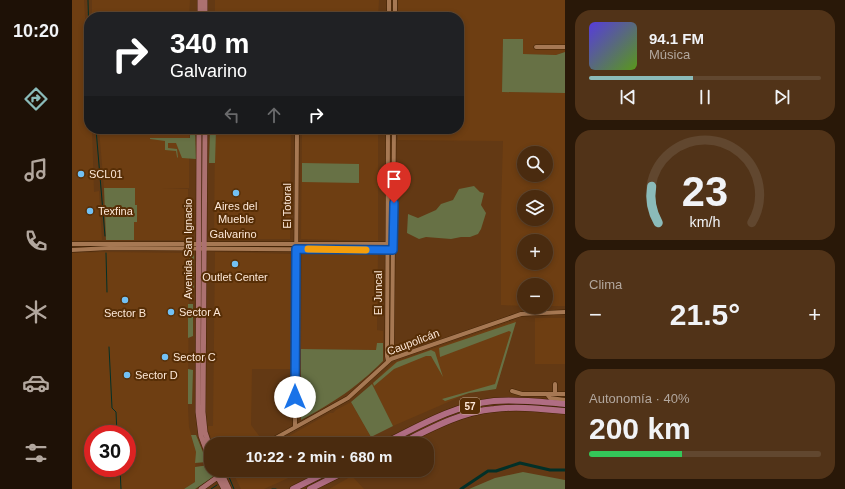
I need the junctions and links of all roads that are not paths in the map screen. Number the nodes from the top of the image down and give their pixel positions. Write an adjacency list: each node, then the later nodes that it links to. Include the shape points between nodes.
1 (200, 0): 5 (main road)
2 (206, 0): 6 (main road)
3 (389, 0): 7 (street)
4 (395, 0): 8 (street)
5 (200, 12)
6 (205, 12)
7 (389, 12)
8 (395, 12)
9 (536, 47): 10 (street)
10 (565, 47)
11 (199, 134): 16 (main road, Avenida San Ignacio)
12 (205, 134): 16 (main road, Avenida San Ignacio)
13 (296, 134): 19 (street, El Totoral)
14 (388, 134): 20 (street, El Juncal)
15 (394, 134): 21 (street, El Juncal)
16 (202, 179): 22 (main road, Avenida San Ignacio)
17 (109, 243): 18 (street, Galvarino); 22 (street, Galvarino); 23 (street)
18 (72, 244)
19 (296, 244): 20 (street, Galvarino); 22 (street, Galvarino); 24 (street, El Totoral)
20 (388, 244): 21 (street, Galvarino); 26 (street, El Juncal)
21 (393, 244): 27 (street, El Juncal)
22 (201, 246): 23 (street, Galvarino); 24 (street, Galvarino); 36 (main road, Avenida San Ignacio)
23 (109, 248): 25 (street, Galvarino)
24 (296, 249): 26 (street, Galvarino); 40 (street, El Totoral)
25 (72, 250)
26 (388, 250): 27 (street, Galvarino); 30 (street, El Juncal)
27 (393, 250): 29 (street, El Juncal)
28 (565, 312): 29 (street, Caupolicán, via 521,314)
29 (394, 358): 30 (street, Caupolicán)
30 (388, 361): 40 (street, Caupolicán, via 348,398)
31 (555, 384): 34 (street)
32 (512, 391): 33 (street, via 522,394)
33 (547, 394): 34 (street); 37 (street, via 551,399)
34 (555, 394): 35 (street)
35 (565, 394)
36 (200, 395): 41 (main road, Avenida San Ignacio); 45 (main road, Avenida San Ignacio, via 200,430)
37 (565, 400)
38 (565, 404): 43 (highway, 57, via 511,400 477,404 444,414)
39 (565, 411): 44 (highway, 57, via 511,408 481,411 443,423)
40 (295, 427): 42 (street, Caupolicán)
41 (208, 437)
42 (277, 437)
43 (397, 437)
44 (414, 437)
45 (204, 442)
46 (216, 477): 51 (main road)
47 (221, 477): 52 (main road)
48 (222, 477): 53 (main road)
49 (317, 477): 54 (highway)
50 (334, 477): 55 (highway)
51 (201, 489)
52 (224, 489)
53 (229, 489)
54 (293, 489)
55 (310, 489)

